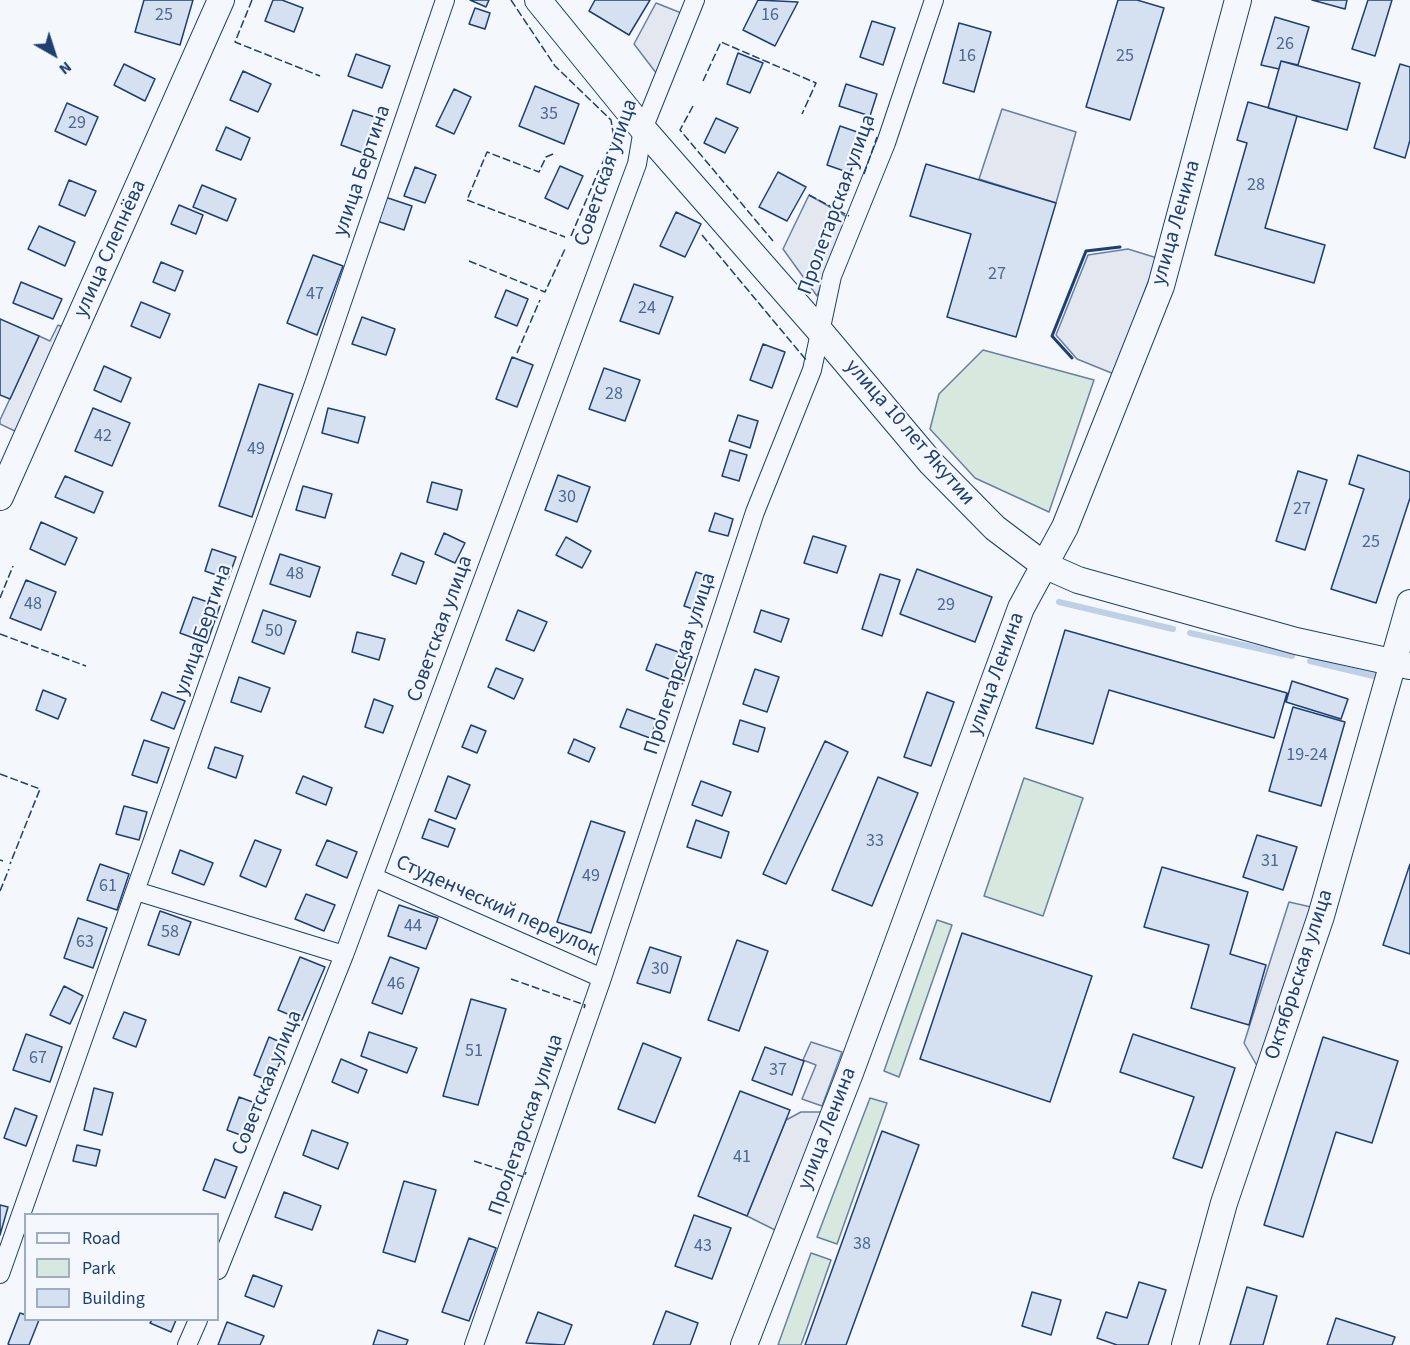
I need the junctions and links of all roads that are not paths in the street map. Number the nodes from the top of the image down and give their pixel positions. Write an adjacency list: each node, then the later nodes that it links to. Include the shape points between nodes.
1 (221, 0): 9 (main road, улица Слепнёва)
2 (445, 0): 14 (street, улица Бертина)
3 (538, 0): 7 (main road, улица 10 лет Якутии)
4 (695, 0): 7 (street, Советская улица)
5 (934, 0): 8 (street, Пролетарская улица, via 886,143 832,276)
6 (1238, 0): 10 (main road, улица Ленина, via 1161,286 1065,527)
7 (643, 129): 8 (main road, улица 10 лет Якутии); 13 (street, Советская улица, via 633,175)
8 (819, 330): 10 (main road, улица 10 лет Якутии, via 931,463 995,528); 16 (street, Пролетарская улица, via 812,370 755,512)
9 (0, 497)
10 (1044, 566): 12 (main road, улица 10 лет Якутии, via 1078,580 1220,620); 22 (main road, улица Ленина, via 1021,608 850,1073)
11 (1410, 603): 12 (main road, Октябрьская улица)
12 (1401, 665): 23 (main road, Октябрьская улица, via 1224,1203)
13 (373, 877): 15 (street, Советская улица); 16 (street, Студенческий переулок)
14 (136, 891): 15 (street); 18 (street, улица Бертина)
15 (344, 955): 17 (street, Советская улица)
16 (602, 978): 21 (street, Пролетарская улица)
17 (219, 1268)
18 (0, 1274)
19 (198, 1321): 20 (street)
20 (187, 1345)
21 (474, 1345)
22 (744, 1345)
23 (1185, 1345)

